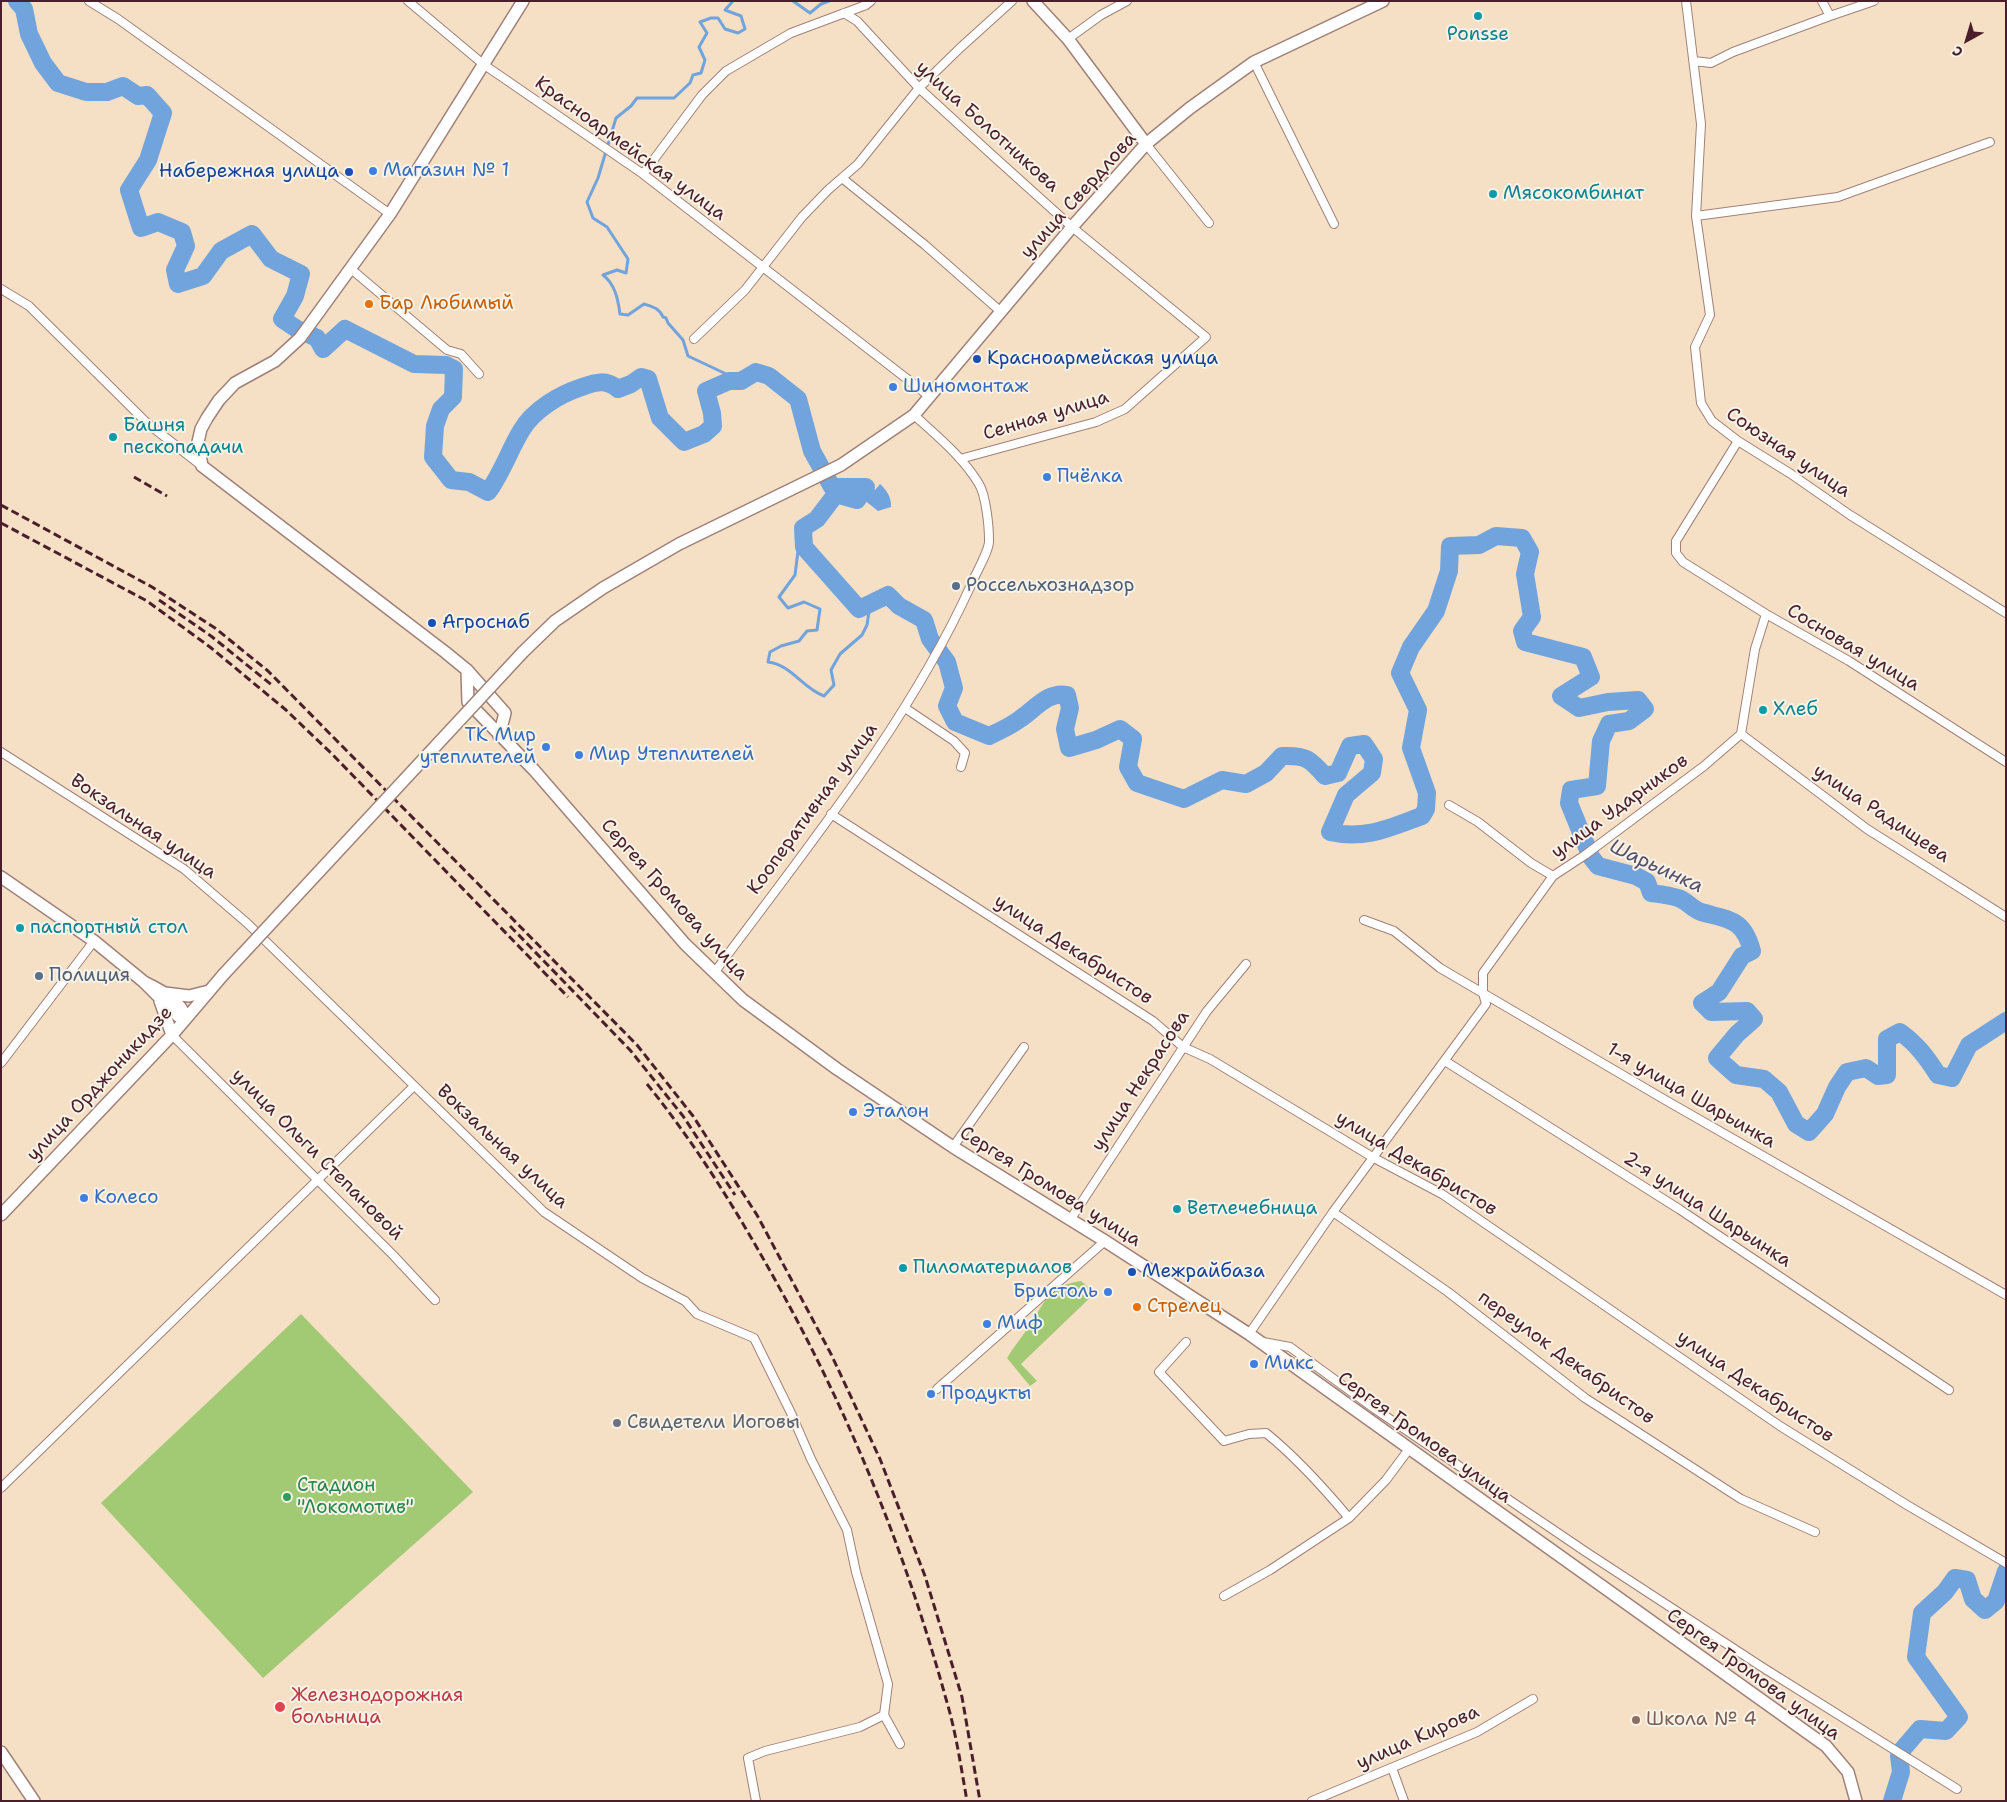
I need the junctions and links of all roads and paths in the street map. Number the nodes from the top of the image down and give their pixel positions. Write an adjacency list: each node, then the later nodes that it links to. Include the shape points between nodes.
1 (89, 1): 23 (street, via 126,24)
2 (408, 1): 17 (street, Красноармейская улица)
3 (523, 1): 17 (street)
4 (871, 1): 12 (street)
5 (1012, 1): 18 (street)
6 (1033, 1): 14 (street)
7 (1127, 1): 14 (street)
8 (1383, 1): 16 (street, улица Свердлова)
9 (1686, 1): 15 (street, Союзная улица)
10 (1822, 1): 13 (street)
11 (1874, 1): 13 (street)
12 (844, 13): 18 (street, улица Болотникова, via 857,20); 21 (street, via 791,33 726,71 702,95)
13 (1830, 16): 15 (street, via 1711,63)
14 (1068, 39): 20 (street)
15 (1694, 61): 24 (street, Союзная улица, via 1701,124)
16 (1254, 62): 20 (street, улица Свердлова); 26 (street)
17 (483, 64): 21 (street, Красноармейская улица); 23 (street)
18 (919, 88): 22 (street, via 858,164); 27 (street, улица Болотникова)
19 (1990, 142): 24 (street, via 1838,197)
20 (1146, 144): 25 (street); 27 (street, улица Свердлова)
21 (643, 174): 28 (street, Красноармейская улица)
22 (842, 178): 28 (street, via 802,217); 31 (street, via 918,239)
23 (390, 214): 29 (street)
24 (1696, 216): 37 (street, Союзная улица, via 1710,315 1695,347 1701,403 1712,421)
25 (1209, 222)
26 (1334, 224)
27 (1072, 227): 31 (street, улица Свердлова); 32 (street, улица Болотникова)
28 (762, 266): 33 (street, via 744,290); 35 (street, Красноармейская улица)
29 (351, 269): 34 (street, via 447,350 461,354); 38 (street, via 304,334 274,361 235,383 219,400 201,429)
30 (1, 289): 39 (street, via 29,306 147,423)
31 (1000, 312): 35 (street, улица Свердлова)
32 (1206, 338): 40 (street, Сенная улица, via 1125,409 1096,422)
33 (694, 339)
34 (479, 374)
35 (929, 396): 36 (street, улица Свердлова)
36 (914, 415): 40 (street); 44 (street, улица Свердлова, via 841,466 679,544 603,588 555,621)
37 (1738, 441): 42 (street, Союзная улица); 43 (street, Сосновая улица, via 1676,541 1676,553 1682,562)
38 (198, 442): 39 (street); 41 (street)
39 (185, 452): 41 (street)
40 (960, 459): 46 (street, Кооперативная улица, via 980,486 990,542 942,644)
41 (202, 466): 45 (street)
42 (2006, 613)
43 (1766, 614): 47 (street, via 1755,649); 50 (street, Сосновая улица, via 1848,661)
44 (523, 652): 61 (street, улица Орджоникидзе, bridge)
45 (466, 670): 48 (street, Сергея Громова улица, via 468,702); 48 (street, via 505,713)
46 (905, 708): 51 (street, via 954,741 965,753); 53 (street, Кооперативная улица)
47 (1742, 734): 54 (street, улица Ударников, via 1596,847); 56 (street, улица Радищева, via 1867,829)
48 (499, 736): 60 (street, Сергея Громова улица, via 534,770)
49 (1, 752): 70 (street, Вокзальная улица, via 184,869 247,923)
50 (2006, 762)
51 (961, 767)
52 (1449, 805): 54 (street)
53 (832, 814): 60 (street, Кооперативная улица); 67 (street, улица Декабристов, via 1153,1021)
54 (1552, 876): 62 (street, улица Ударников, via 1483,973)
55 (1, 877): 58 (street)
56 (2006, 917)
57 (1364, 920): 62 (street, 1-я улица Шарьинка, via 1394,931 1440,968)
58 (94, 941): 63 (street); 69 (street)
59 (1246, 964): 67 (street, улица Некрасова, via 1207,1011)
60 (714, 973): 71 (street, Сергея Громова улица, via 743,1000)
61 (209, 991): 63 (street, via 189,996); 64 (street, улица Орджоникидзе)
62 (1483, 993): 68 (street, улица Ударников, via 1486,1004); 78 (street, 1-я улица Шарьинка)
63 (162, 996): 64 (street, via 178,1016); 65 (street)
64 (186, 1018): 65 (street, улица Орджоникидзе)
65 (172, 1035): 73 (street, улица Ольги Степановой); 75 (street, улица Орджоникидзе)
66 (1024, 1047): 71 (street)
67 (1183, 1047): 72 (street, улица Декабристов, via 1210,1059); 76 (street, улица Некрасова)
68 (1445, 1061): 72 (street, улица Ударников); 84 (street, 2-я улица Шарьинка, via 1679,1209)
69 (1, 1063)
70 (413, 1087): 73 (street); 92 (street, Вокзальная улица, via 544,1212 642,1278 685,1301 697,1314 754,1338 847,1530 888,1684)
71 (953, 1148): 76 (street, Сергея Громова улица)
72 (1374, 1158): 74 (street, улица Ударников); 89 (street, улица Декабристов, via 1442,1194 1780,1426)
73 (317, 1180): 79 (street, улица Ольги Степановой); 86 (street)
74 (1333, 1212): 80 (street, улица Ударников); 88 (street, переулок Декабристов, via 1448,1292 1593,1403 1742,1499)
75 (1, 1215)
76 (1070, 1220): 77 (street, Сергея Громова улица)
77 (1105, 1241): 80 (street, Сергея Громова улица); 83 (street)
78 (2006, 1295)
79 (435, 1300)
80 (1248, 1334): 81 (street, Сергея Громова улица)
81 (1258, 1341): 85 (street, Сергея Громова улица); 96 (street, via 1290,1347 1594,1558)
82 (1186, 1342): 87 (street, via 1159,1372 1224,1441 1266,1433 1319,1484)
83 (937, 1390)
84 (1949, 1390)
85 (1409, 1449): 87 (street, via 1386,1480); 101 (street, Сергея Громова улица, via 1826,1746 1848,1772)
86 (1, 1488)
87 (1348, 1518): 90 (street)
88 (1815, 1532)
89 (2004, 1562)
90 (1224, 1596)
91 (1533, 1698): 95 (street, улица Кирова, via 1477,1732)
92 (884, 1715): 93 (street); 98 (street, via 860,1727 748,1758)
93 (900, 1744)
94 (1, 1752): 97 (street)
95 (1392, 1768): 99 (street, улица Кирова); 100 (street)
96 (1957, 1789)
97 (34, 1801)
98 (756, 1801)
99 (1312, 1801)
100 (1404, 1801)
101 (1856, 1801)

